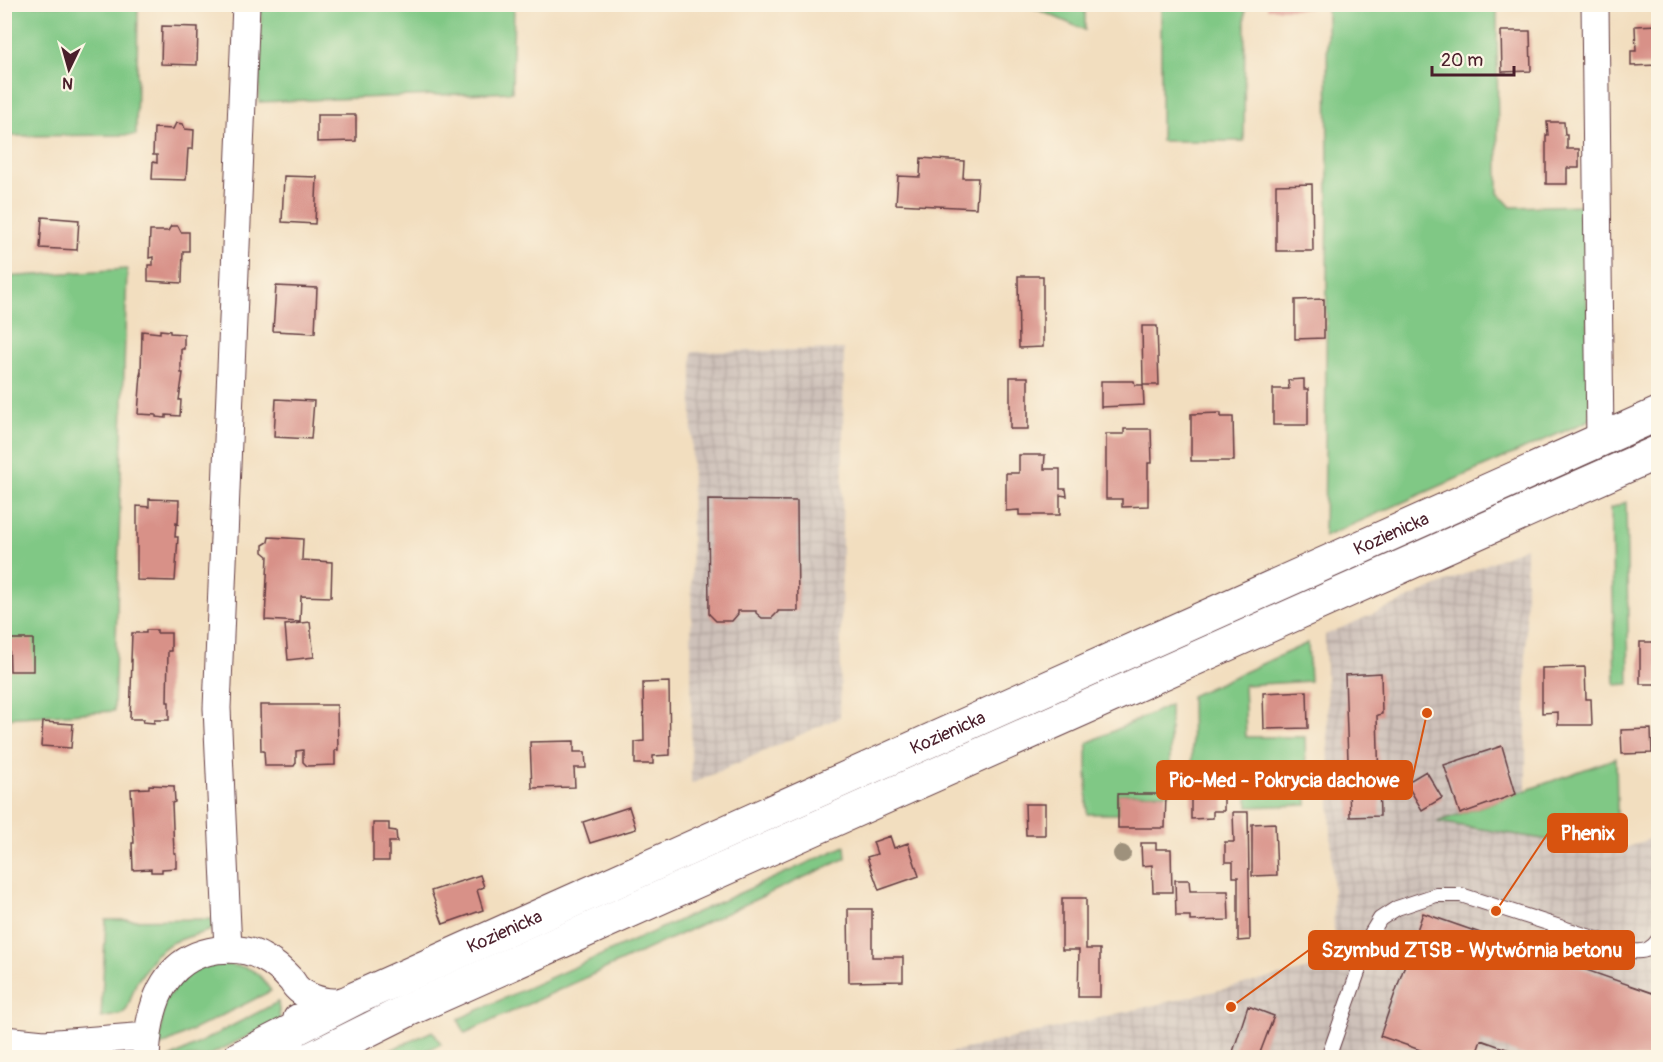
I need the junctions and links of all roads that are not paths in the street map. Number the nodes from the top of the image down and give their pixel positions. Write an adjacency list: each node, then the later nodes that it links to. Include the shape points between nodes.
1 (246, 4): 7 (street, via 217,708)
2 (1595, 4): 4 (street)
3 (1659, 414): 4 (main road, Kozienicka)
4 (1600, 441): 9 (main road, Kozienicka)
5 (1659, 452): 14 (main road, Kozienicka, via 408,1010)
6 (1659, 940): 15 (lane, via 1644,952 1634,951 1461,895 1436,895 1397,908 1380,919 1372,932)
7 (228, 949): 8 (street, via 261,956); 12 (street, via 206,952 171,974 154,1004)
8 (296, 988): 9 (street, via 325,1001); 11 (street, via 300,1001)
9 (356, 998): 11 (main road, Kozienicka)
10 (4, 1040): 12 (street)
11 (290, 1043): 13 (main road, Kozienicka)
12 (147, 1047)
13 (238, 1058)
14 (312, 1058)
15 (1328, 1058)

